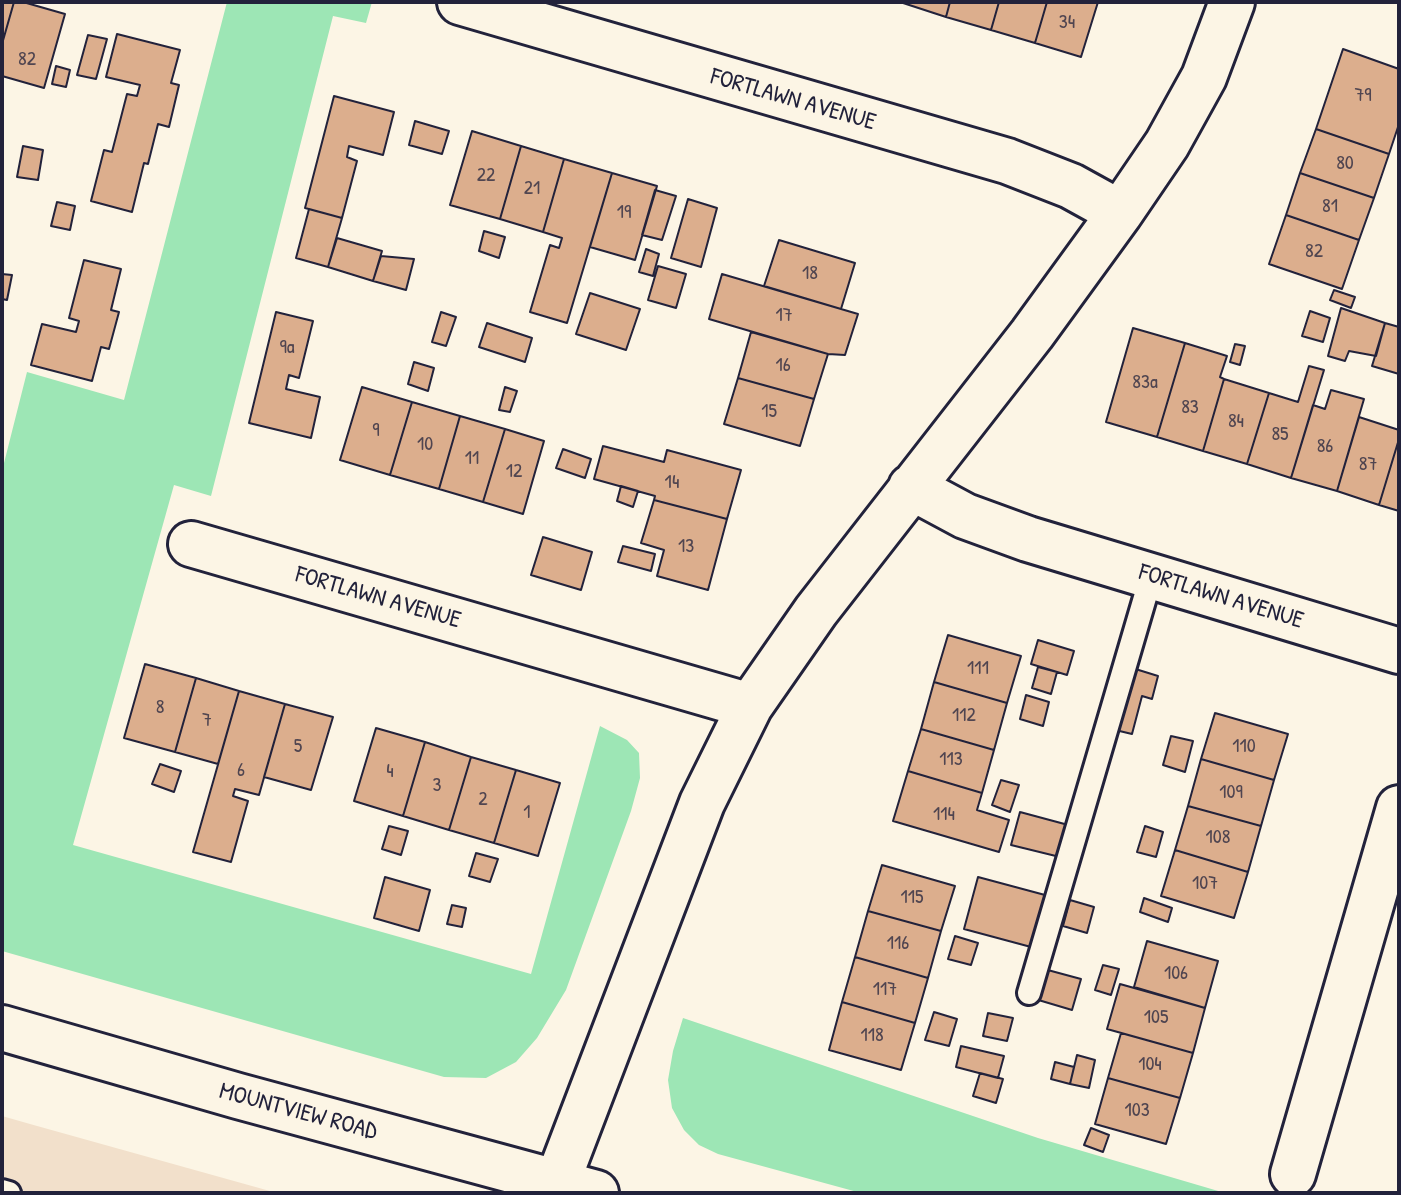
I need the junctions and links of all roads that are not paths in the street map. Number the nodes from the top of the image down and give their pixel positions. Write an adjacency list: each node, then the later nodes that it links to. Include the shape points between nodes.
1 (460, 2): 3 (street, FORTLAWN AVENUE, via 1007,161 1071,186)
2 (1232, 2): 3 (street, via 1204,77)
3 (1120, 213): 4 (street)
4 (911, 487): 6 (street, FORTLAWN AVENUE, via 965,516); 8 (street)
5 (191, 544): 8 (street, FORTLAWN AVENUE)
6 (1151, 577): 7 (street, FORTLAWN AVENUE); 10 (lane)
7 (1399, 651)
8 (750, 706): 13 (street, via 702,803)
9 (1399, 808): 12 (street)
10 (1029, 993)
11 (2, 1028): 13 (street, MOUNTVIEW ROAD)
12 (1293, 1174)
13 (569, 1189)
14 (2, 1191): 15 (lane)
15 (9, 1193)

